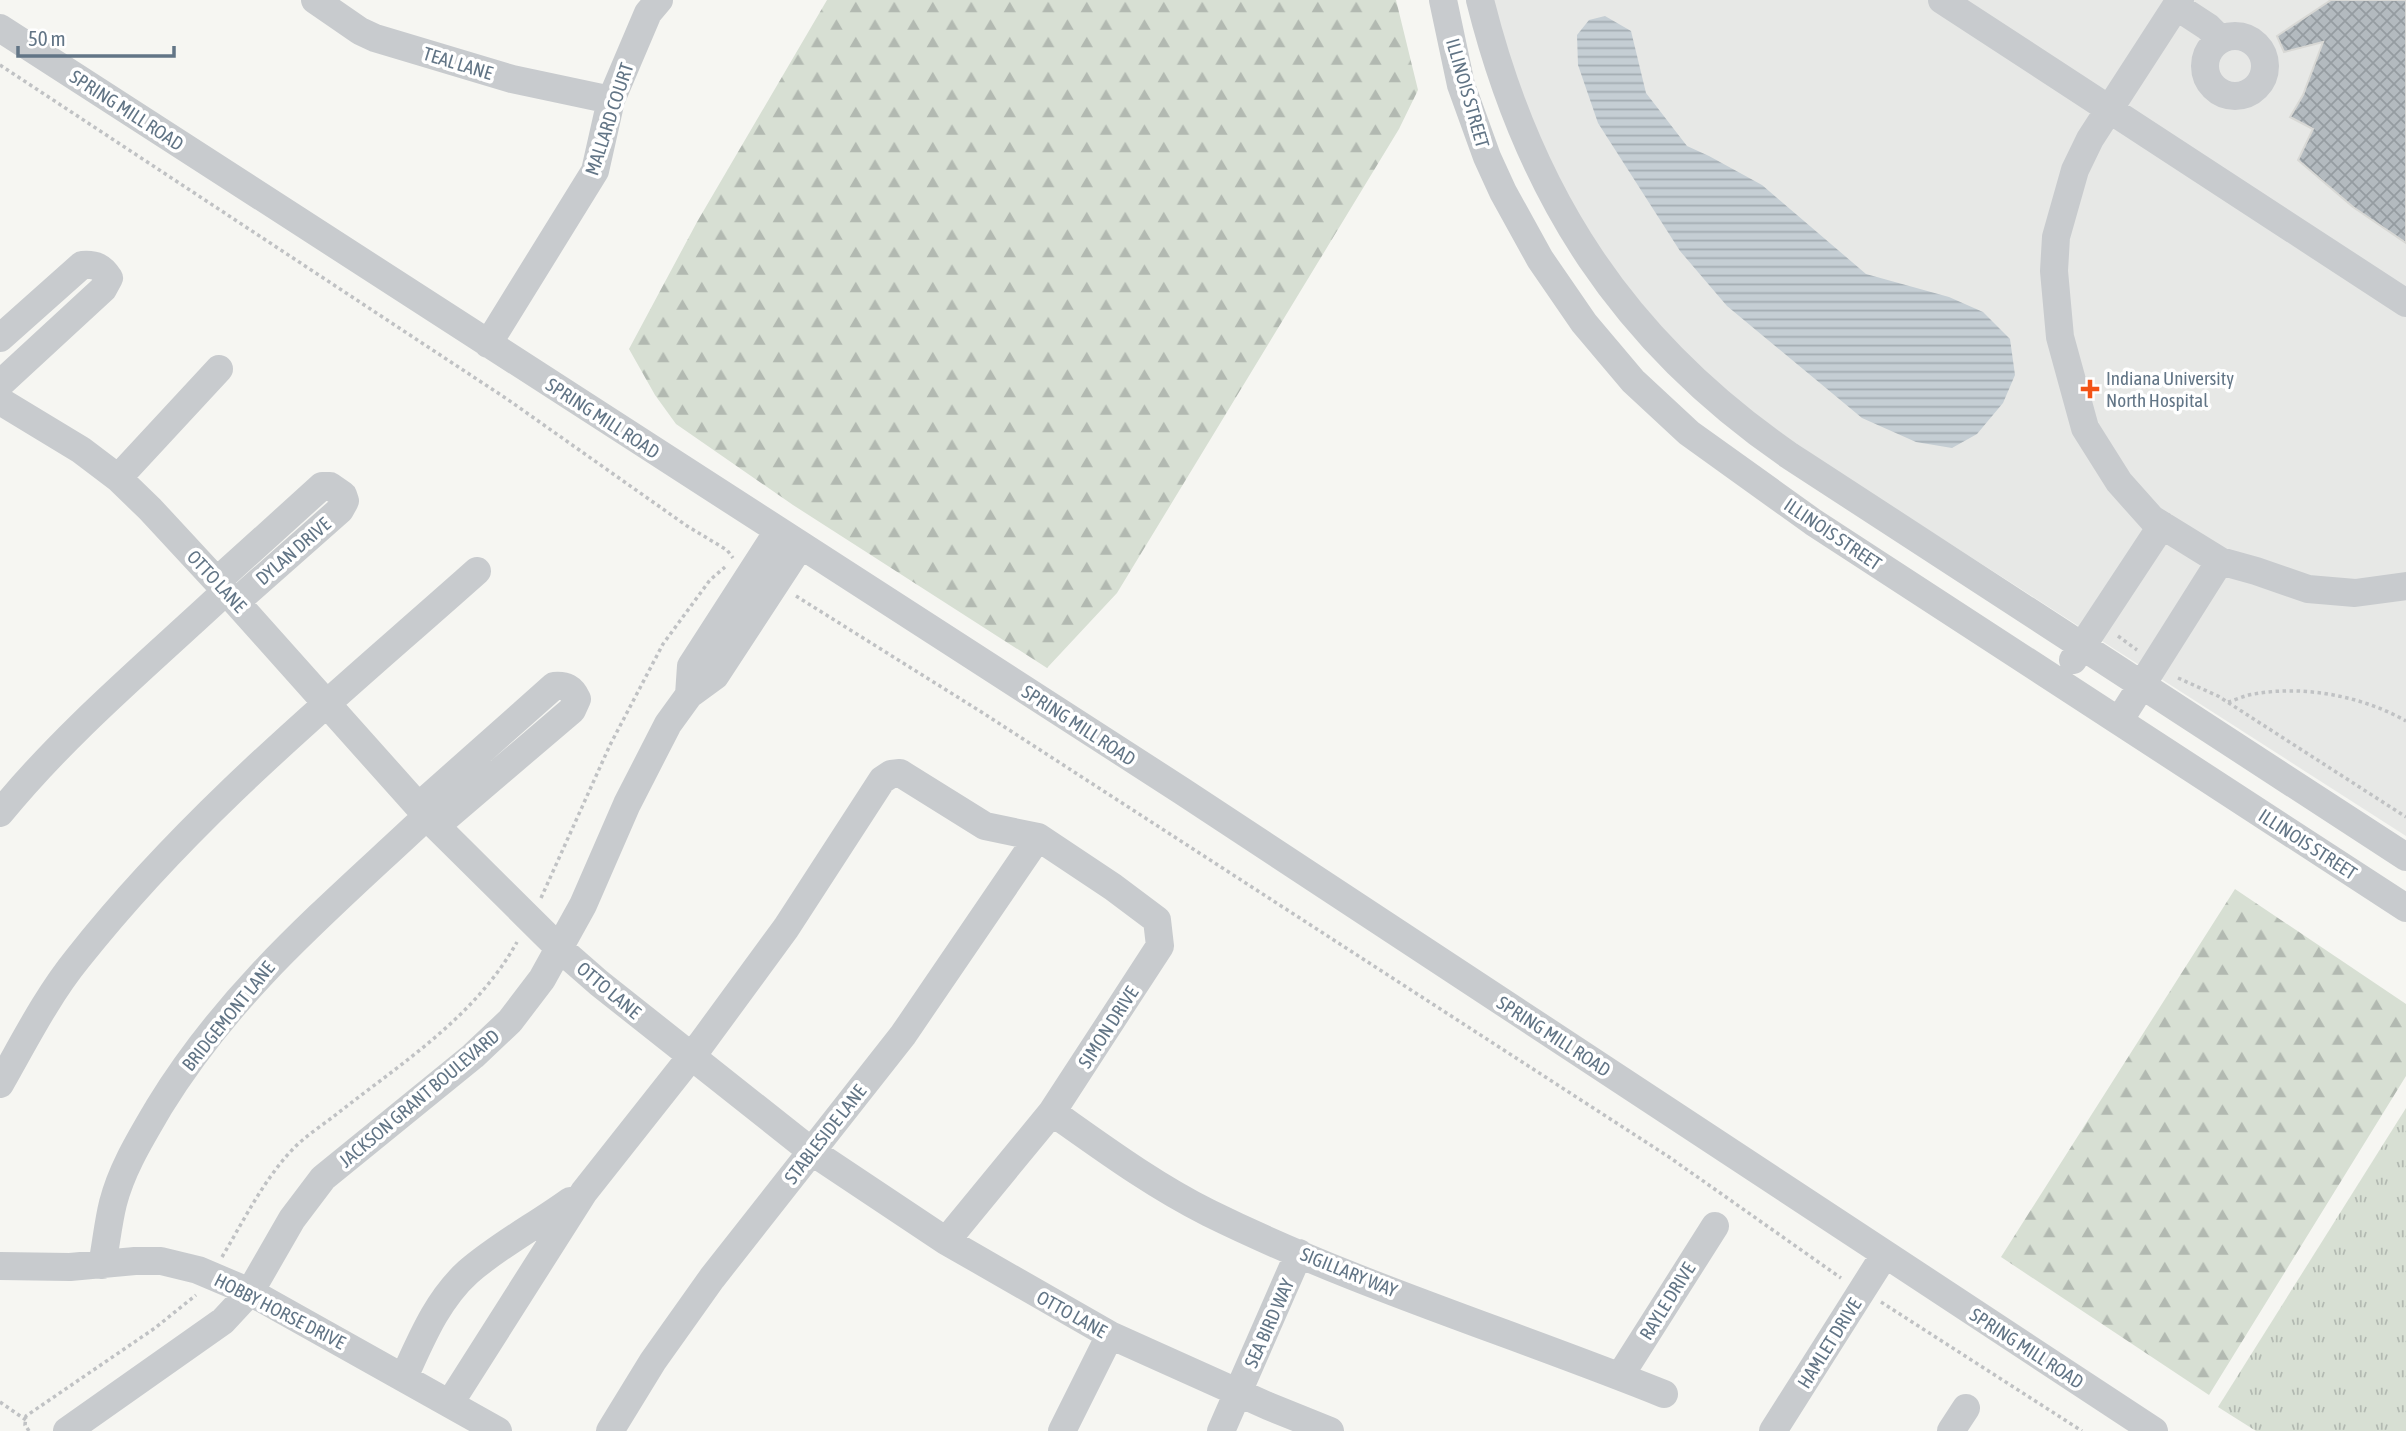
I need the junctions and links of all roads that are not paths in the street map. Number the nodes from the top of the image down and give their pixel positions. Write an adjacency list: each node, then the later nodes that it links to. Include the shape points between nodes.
1 (314, 0): 9 (street, TEAL LANE, via 375,38 512,79)
2 (659, 0): 9 (street, MALLARD COURT, via 648,13)
3 (1443, 0): 32 (street, ILLINOIS STREET, via 1461,85 1503,192 1540,259 1584,323 1633,381 1689,433 1813,522)
4 (1480, 0): 30 (street, ILLINOIS STREET, via 1513,107 1543,177 1601,274 1648,333 1701,388 1759,435)
5 (1942, 0): 10 (street)
6 (2178, 3): 8 (street); 10 (street)
7 (0, 28): 16 (street, SPRING MILL ROAD)
8 (2220, 40)
9 (611, 100): 16 (street, MALLARD COURT, via 595,171)
10 (2109, 110): 13 (street); 23 (street, via 2075,170 2056,237 2060,337 2085,428 2119,482)
11 (67, 279): 12 (street); 14 (street); 14 (street, via 82,265 103,268 109,278)
12 (40, 303): 15 (street); 17 (street)
13 (2406, 303)
14 (72, 319): 17 (street)
15 (0, 338)
16 (488, 344): 24 (street, SPRING MILL ROAD)
17 (40, 348): 19 (street)
18 (219, 369): 21 (street)
19 (0, 384)
20 (0, 401): 21 (street, OTTO LANE)
21 (118, 478): 29 (street, OTTO LANE)
22 (280, 524): 25 (street); 25 (street, DYLAN DRIVE, via 322,486 330,485 343,495 340,510); 29 (street, DYLAN DRIVE)
23 (2162, 525): 26 (street); 30 (street)
24 (789, 539): 33 (street, JACKSON GRANT BOULEVARD, via 771,589 715,676); 33 (street, JACKSON GRANT BOULEVARD, via 691,666); 54 (street, SPRING MILL ROAD, via 1182,791)
25 (283, 559): 29 (street, DYLAN DRIVE)
26 (2220, 561): 28 (street, via 2308,590 2355,593); 31 (street)
27 (477, 571): 34 (street)
28 (2406, 586)
29 (226, 591): 34 (street, OTTO LANE); 40 (street, DYLAN DRIVE, via 73,732)
30 (2089, 635): 31 (street, ILLINOIS STREET); 32 (street)
31 (2149, 674): 36 (street); 43 (street, ILLINOIS STREET)
32 (2059, 681): 36 (street, ILLINOIS STREET)
33 (689, 695): 45 (street, JACKSON GRANT BOULEVARD, via 668,724)
34 (327, 704): 41 (street, OTTO LANE); 47 (street, via 239,781 153,868 76,960)
35 (528, 709): 37 (street); 37 (street, BRIDGEMONT LANE, via 554,686 564,685 577,699 572,710); 38 (street, BRIDGEMONT LANE)
36 (2119, 721): 44 (street, ILLINOIS STREET)
37 (536, 741): 39 (street, BRIDGEMONT LANE)
38 (471, 759): 39 (street); 41 (street, BRIDGEMONT LANE)
39 (475, 793): 41 (street, BRIDGEMONT LANE)
40 (0, 813)
41 (427, 816): 45 (street, OTTO LANE); 55 (street, BRIDGEMONT LANE, via 307,925 211,1032 128,1162 113,1203)
42 (1038, 836): 46 (street, via 985,826 900,773 891,774 882,780 786,928); 48 (street, SIMON DRIVE, via 1157,920 1160,946); 49 (street, STABLESIDE LANE, via 903,1035)
43 (2406, 857)
44 (2406, 908)
45 (559, 948): 46 (street, OTTO LANE); 57 (street, JACKSON GRANT BOULEVARD, via 510,1021 323,1178 292,1219)
46 (692, 1057): 49 (street, OTTO LANE); 50 (street)
47 (0, 1084)
48 (1052, 1112): 52 (street, SIMON DRIVE); 53 (street, SIGILLARY WAY, via 1145,1178 1208,1213)
49 (811, 1151): 52 (street, OTTO LANE); 66 (street, STABLESIDE LANE, via 712,1278)
50 (584, 1192): 60 (street, via 468,1272 424,1332); 63 (street)
51 (1715, 1226): 59 (street, RAYLE DRIVE)
52 (946, 1241): 58 (street, OTTO LANE)
53 (1299, 1253): 59 (street, SIGILLARY WAY); 61 (street, SEA BIRD WAY)
54 (1885, 1254): 70 (street, HAMLET DRIVE); 71 (street, SPRING MILL ROAD)
55 (102, 1265): 56 (street, HOBBY HORSE DRIVE); 57 (street, HOBBY HORSE DRIVE, via 161,1261 210,1274)
56 (0, 1266)
57 (250, 1292): 60 (street, HOBBY HORSE DRIVE); 64 (street, JACKSON GRANT BOULEVARD, via 223,1321)
58 (1110, 1335): 61 (street, OTTO LANE); 67 (street)
59 (1620, 1376): 62 (street, SIGILLARY WAY)
60 (404, 1377): 63 (street, HOBBY HORSE DRIVE)
61 (1239, 1393): 68 (street, SEA BIRD WAY); 69 (street, OTTO LANE)
62 (1664, 1394)
63 (450, 1403): 65 (street, HOBBY HORSE DRIVE)
64 (67, 1431)
65 (498, 1431)
66 (610, 1431)
67 (1062, 1431)
68 (1222, 1431)
69 (1330, 1431)
70 (1773, 1431)
71 (2154, 1431)

